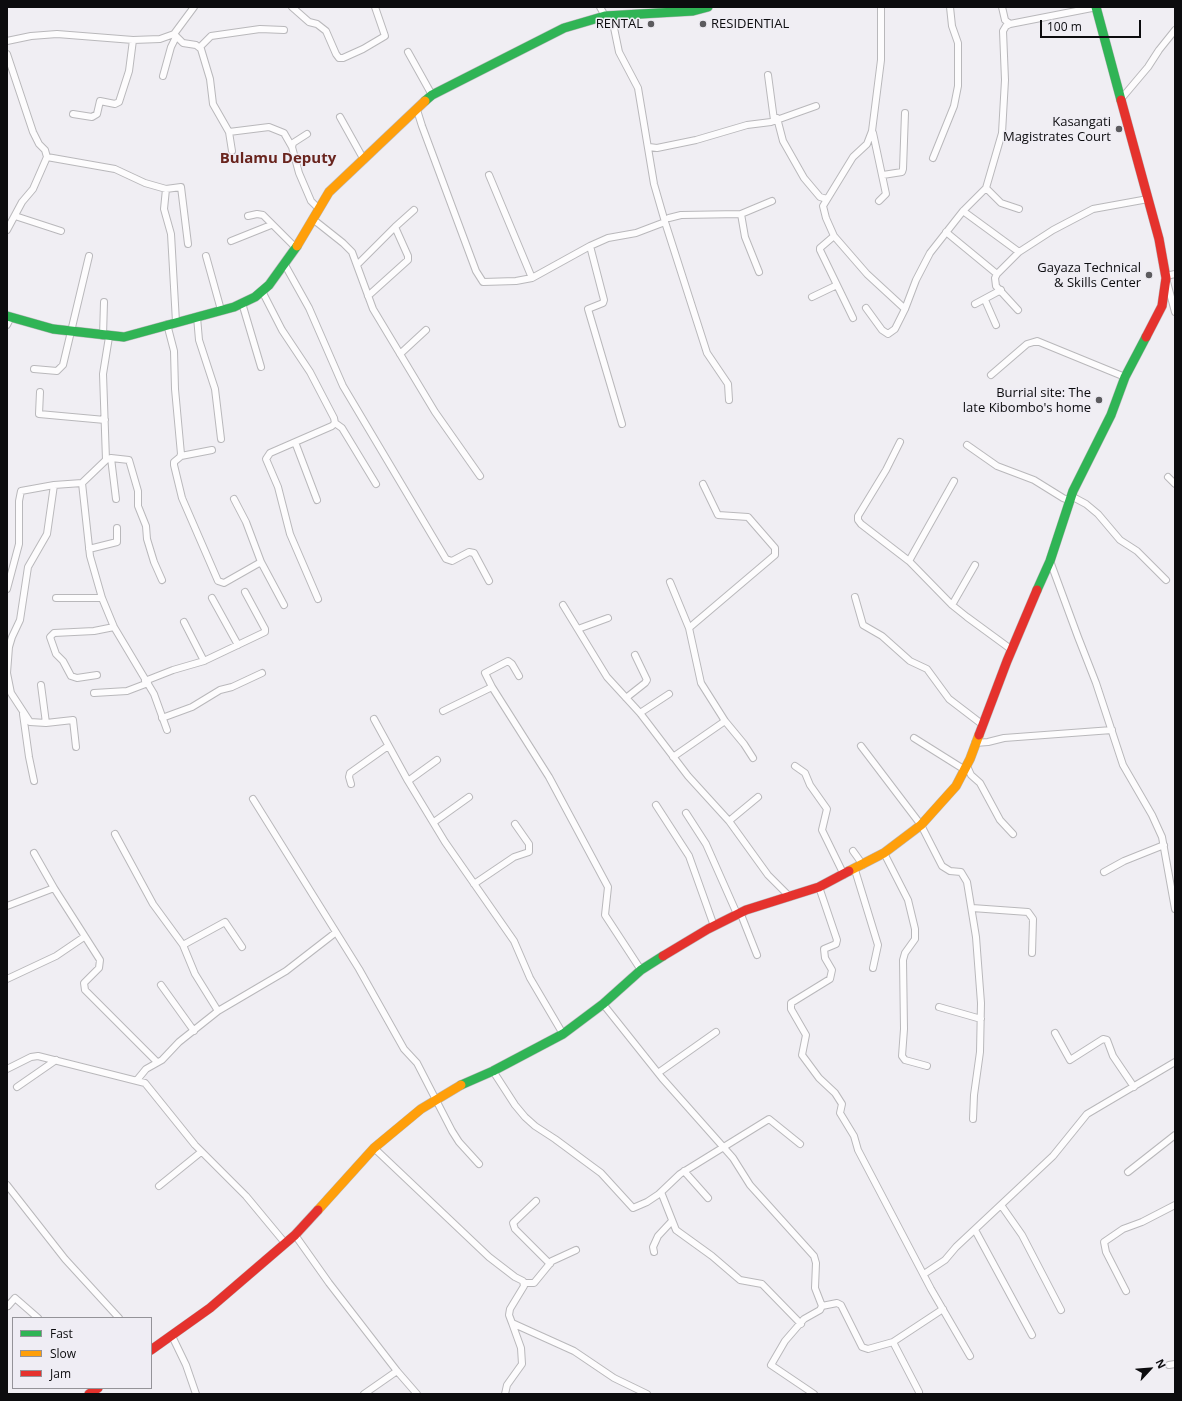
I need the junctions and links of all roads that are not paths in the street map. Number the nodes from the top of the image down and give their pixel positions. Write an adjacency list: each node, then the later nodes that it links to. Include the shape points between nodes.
1 (194, 7): 15 (street)
2 (292, 7): 3 (street, via 308,22 326,30 339,58 363,49 385,36)
3 (375, 7)
4 (600, 7): 11 (street)
5 (708, 7): 10 (street, via 693,11)
6 (882, 7): 31 (street, via 881,60)
7 (950, 7): 38 (street, via 952,26 958,43 958,86 954,106)
8 (1002, 7): 12 (street, via 1005,20)
9 (1096, 7): 12 (street); 24 (street)
10 (660, 10): 11 (street)
11 (605, 16): 23 (street, via 564,28); 35 (street, via 613,23 619,52 638,88)
12 (1010, 24): 42 (street, via 1003,31 1005,80 1002,133)
13 (284, 30): 18 (street, via 260,29 211,36)
14 (1175, 30): 24 (street)
15 (175, 36): 16 (street); 18 (street, via 183,43); 22 (street)
16 (133, 40): 17 (street, via 68,34 31,36); 28 (street, via 129,71 119,102 115,104 100,101 97,114 92,117)
17 (7, 41)
18 (200, 47): 32 (street, via 210,79 213,104)
19 (408, 52): 23 (street)
20 (7, 54): 37 (street, via 33,132 45,150)
21 (768, 75): 30 (street)
22 (163, 76)
23 (432, 95): 26 (street)
24 (1120, 99): 45 (street)
25 (816, 106): 30 (street)
26 (417, 110): 39 (street); 75 (street, via 479,278 483,282)
27 (905, 113): 41 (street, via 902,172)
28 (72, 114)
29 (340, 117): 39 (street)
30 (776, 119): 35 (street, via 725,130 696,140 657,148); 44 (street, via 783,141 804,178 820,197)
31 (872, 131): 41 (street); 44 (street, via 867,144 853,157)
32 (229, 132): 34 (street, via 269,127 284,133); 36 (street)
33 (307, 134): 34 (street, via 293,143)
34 (292, 147): 48 (street, via 298,173)
35 (649, 147): 56 (street, via 654,184)
36 (232, 151)
37 (47, 158): 43 (street, via 115,169 145,183); 53 (street, via 33,189)
38 (934, 158)
39 (364, 160): 48 (street, via 329,192)
40 (489, 175): 75 (street)
41 (883, 176): 47 (street, via 886,194)
42 (986, 188): 49 (street, via 1001,203); 51 (street)
43 (166, 189): 64 (street, via 179,186 181,188); 93 (street, via 164,209 171,234)
44 (827, 199): 62 (street, via 824,206 826,218)
45 (1148, 199): 67 (street, via 1092,209); 74 (street)
46 (772, 201): 52 (street)
47 (878, 202)
48 (318, 208): 55 (street)
49 (1019, 209)
50 (414, 210): 58 (street)
51 (963, 211): 61 (street); 67 (street)
52 (742, 214): 56 (street, via 681,214); 72 (street, via 745,237)
53 (15, 216): 59 (street); 60 (street)
54 (248, 216): 57 (street, via 260,214)
55 (314, 220): 66 (street); 71 (street, via 347,246)
56 (667, 220): 65 (street, via 636,234 616,236); 104 (street, via 706,353 728,384)
57 (271, 225): 63 (street); 66 (street)
58 (395, 227): 71 (street); 79 (street, via 408,260)
59 (7, 230)
60 (61, 231)
61 (946, 232): 73 (street); 86 (street, via 930,253)
62 (834, 236): 76 (street, via 820,250); 86 (street, via 867,274)
63 (231, 241)
64 (188, 244)
65 (590, 246): 75 (street); 107 (street, via 604,303 588,309)
66 (295, 247): 70 (street)
67 (1019, 252): 73 (street)
68 (89, 256): 96 (street)
69 (206, 256): 87 (street)
70 (285, 265): 78 (street); 135 (street, via 309,308 343,386 446,559 452,561 474,552)
71 (357, 265): 79 (street)
72 (758, 272)
73 (997, 274): 77 (street, via 995,282)
74 (1169, 276): 89 (street); 102 (street, via 1162,306)
75 (532, 278)
76 (837, 285): 80 (street); 91 (street)
77 (1001, 290): 81 (street); 88 (street)
78 (262, 291): 83 (street); 106 (street, via 282,330 310,372)
79 (368, 296): 98 (street)
80 (812, 297)
81 (985, 300): 84 (street); 94 (street)
82 (104, 302): 97 (street)
83 (242, 303): 87 (street); 99 (street)
84 (975, 304)
85 (866, 308): 86 (street, via 888,334 895,329)
86 (905, 309)
87 (221, 310): 90 (street)
88 (1018, 310)
89 (1175, 312)
90 (197, 317): 93 (street); 108 (street, via 199,340 215,389)
91 (853, 318)
92 (8, 320): 96 (street)
93 (171, 323): 97 (street, via 124,337); 113 (street)
94 (996, 325)
95 (426, 330): 98 (street)
96 (71, 332): 97 (street); 100 (street, via 61,368 56,371)
97 (106, 336): 105 (street, via 103,374)
98 (400, 354): 115 (street, via 435,412)
99 (261, 367)
100 (34, 369)
101 (991, 375): 102 (street, via 1027,344 1037,342)
102 (1125, 377): 123 (street, via 1111,415 1073,492)
103 (40, 392): 105 (street, via 39,414)
104 (729, 400)
105 (105, 420): 114 (street)
106 (335, 423): 109 (street); 119 (street, via 342,428)
107 (622, 424)
108 (221, 439)
109 (295, 442): 126 (street); 143 (street, via 266,458 278,487 290,534)
110 (900, 442): 129 (street, via 858,516 861,524)
111 (967, 445): 123 (street, via 997,466 1034,480 1062,498 1068,500)
112 (212, 450): 113 (street)
113 (181, 456): 131 (street, via 174,462 179,486 218,581 224,583)
114 (109, 459): 118 (street); 124 (street); 133 (street, via 127,458 130,462 138,491 138,506 146,526 154,562)
115 (480, 476)
116 (1168, 477): 121 (street)
117 (954, 481): 129 (street)
118 (82, 483): 122 (street); 128 (street)
119 (376, 484)
120 (703, 484): 150 (street, via 718,515 748,517 775,548 776,555)
121 (1175, 484)
122 (54, 485): 137 (street, via 21,491 18,552); 167 (street, via 47,534 28,567 20,620 9,647 7,673 10,689 24,711)
123 (1073, 497): 130 (street); 134 (street, via 1098,514 1120,540 1137,551)
124 (116, 499)
125 (234, 499): 131 (street)
126 (317, 500)
127 (117, 528): 128 (street, via 117,542)
128 (89, 549): 141 (street)
129 (909, 561): 146 (street)
130 (1050, 561): 153 (street); 174 (street)
131 (261, 562): 144 (street)
132 (975, 565): 146 (street)
133 (162, 580)
134 (1166, 580)
135 (489, 581)
136 (670, 582): 150 (street)
137 (7, 589)
138 (245, 592): 152 (street, via 265,632)
139 (855, 597): 172 (street, via 863,626 882,636 910,661 927,668 949,699)
140 (56, 598): 141 (street)
141 (102, 598): 149 (street)
142 (212, 598): 152 (street)
143 (318, 599)
144 (284, 605)
145 (564, 605): 151 (street)
146 (952, 605): 153 (street)
147 (608, 618): 151 (street)
148 (184, 622): 155 (street)
149 (114, 627): 157 (street, via 54,633 50,637 56,654 71,676); 159 (street)
150 (689, 628): 170 (street, via 700,683)
151 (578, 629): 164 (street, via 607,677)
152 (238, 645): 155 (street)
153 (1012, 650): 172 (street)
154 (636, 655): 164 (street, via 647,680)
155 (204, 661): 159 (street, via 173,670)
156 (262, 673): 168 (street, via 232,688 220,690 192,707)
157 (97, 676)
158 (519, 676): 161 (street, via 508,661 485,673)
159 (147, 682): 162 (street, via 127,691); 168 (street)
160 (41, 685): 171 (street)
161 (492, 687): 165 (street); 224 (street, via 549,777 608,887 605,915)
162 (94, 693)
163 (669, 694): 166 (street)
164 (626, 698): 166 (street)
165 (443, 712)
166 (640, 713): 180 (street)
167 (23, 714): 171 (street, via 30,722); 185 (street)
168 (162, 718): 173 (street)
169 (374, 719): 177 (street)
170 (724, 721): 180 (street); 181 (street)
171 (46, 722): 179 (street, via 73,720)
172 (983, 725): 176 (street)
173 (167, 730)
174 (1112, 730): 176 (street, via 1004,738); 199 (street, via 1123,765 1157,825)
175 (914, 738): 184 (street)
176 (975, 743): 184 (street)
177 (388, 746): 186 (street); 187 (street, via 350,773)
178 (861, 746): 196 (street)
179 (76, 747)
180 (673, 757): 193 (street)
181 (753, 758)
182 (437, 760): 186 (street)
183 (795, 766): 206 (street, via 805,773 827,809 822,830)
184 (966, 768): 196 (street, via 951,793); 198 (street, via 980,783 1000,820)
185 (34, 781)
186 (408, 782): 194 (street)
187 (351, 784)
188 (469, 797): 194 (street)
189 (758, 797): 193 (street)
190 (253, 799): 217 (street)
191 (656, 805): 216 (street, via 689,856)
192 (686, 813): 215 (street, via 706,844)
193 (729, 821): 211 (street, via 768,875)
194 (434, 822): 207 (street)
195 (514, 824): 207 (street, via 529,844 529,852 514,857)
196 (921, 825): 202 (street); 213 (street, via 942,866 964,875 969,887)
197 (115, 834): 219 (street, via 154,904)
198 (1013, 834)
199 (1164, 845): 205 (street); 210 (street)
200 (853, 851): 203 (street)
201 (34, 853): 209 (street)
202 (884, 853): 203 (street); 238 (street, via 908,900 915,929 915,939 905,953 904,960 902,1056 905,1060)
203 (863, 865): 204 (street)
204 (855, 870): 206 (street); 223 (street, via 878,945)
205 (1104, 872)
206 (844, 875): 208 (street)
207 (474, 884): 234 (street, via 514,941 530,978)
208 (819, 887): 211 (street); 269 (street, via 837,940 836,944 824,949 825,958 832,970 830,979 790,1003 790,1008 806,1035 802,1055 842,1104 840,1113)
209 (54, 888): 212 (street); 218 (street)
210 (1173, 892): 214 (street)
211 (790, 897): 215 (street)
212 (7, 906)
213 (972, 908): 221 (street, via 1028,912 1033,919); 230 (street)
214 (1175, 910)
215 (738, 913): 216 (street); 222 (street)
216 (714, 926): 224 (street)
217 (335, 933): 229 (street, via 286,971); 245 (street, via 359,969 404,1049 418,1063)
218 (84, 937): 225 (street, via 56,956); 236 (street, via 100,962 99,968 84,983 85,990)
219 (183, 945): 220 (street, via 225,922); 229 (street, via 194,974)
220 (242, 947)
221 (1032, 953)
222 (758, 955)
223 (874, 968)
224 (641, 970): 227 (street)
225 (7, 979)
226 (161, 985): 231 (street)
227 (603, 1004): 234 (street); 241 (street)
228 (939, 1007): 230 (street)
229 (218, 1011): 231 (street)
230 (981, 1018): 246 (street)
231 (194, 1031): 236 (street)
232 (716, 1032): 241 (street)
233 (1055, 1033): 244 (street, via 1070,1060 1103,1039 1107,1040 1113,1056)
234 (563, 1034): 240 (street)
235 (56, 1060): 239 (street, via 31,1057); 242 (street); 243 (street)
236 (157, 1062): 242 (street, via 146,1069)
237 (1175, 1062): 244 (street)
238 (927, 1066)
239 (7, 1069)
240 (493, 1071): 245 (street); 257 (street, via 525,1117 601,1174 630,1206 635,1208)
241 (658, 1072): 250 (street)
242 (138, 1080): 251 (street, via 150,1087)
243 (17, 1087)
244 (1134, 1087): 260 (street, via 1087,1114 1053,1156)
245 (436, 1099): 249 (street); 252 (street, via 459,1142)
246 (973, 1119)
247 (1175, 1135): 254 (street)
248 (800, 1144): 250 (street, via 769,1119)
249 (374, 1148): 264 (street); 270 (street, via 489,1256)
250 (724, 1148): 253 (street); 273 (street, via 750,1185 814,1256 815,1288)
251 (201, 1152): 256 (street); 265 (street, via 246,1196)
252 (479, 1164)
253 (684, 1171): 257 (street); 258 (street)
254 (1128, 1172)
255 (7, 1185): 277 (street, via 65,1259)
256 (159, 1186)
257 (661, 1192): 262 (street)
258 (708, 1198)
259 (536, 1201): 268 (street, via 512,1223)
260 (1001, 1205): 263 (street); 275 (street, via 1022,1235)
261 (1175, 1205): 271 (street, via 1123,1229 1104,1242 1106,1252)
262 (671, 1222): 267 (street, via 658,1236 652,1247); 279 (street, via 676,1230 740,1280 762,1284)
263 (976, 1230): 269 (street, via 945,1260); 281 (street)
264 (295, 1235): 265 (street); 285 (street)
265 (285, 1243): 280 (street, via 210,1308)
266 (576, 1250): 268 (street)
267 (654, 1252)
268 (550, 1264): 270 (street, via 534,1283)
269 (924, 1274): 274 (street)
270 (524, 1283): 278 (street, via 510,1309)
271 (1126, 1291)
272 (8, 1306): 276 (street, via 15,1298)
273 (822, 1306): 279 (street); 282 (street, via 837,1303 841,1305 864,1348 874,1348)
274 (943, 1309): 282 (street); 284 (street)
275 (1061, 1310)
276 (37, 1317)
277 (118, 1317)
278 (512, 1323): 290 (street, via 521,1348 522,1364 507,1385); 291 (street, via 574,1351 614,1378)
279 (801, 1324): 292 (street, via 785,1341 771,1365)
280 (172, 1336): 283 (street); 287 (street)
281 (1032, 1336)
282 (893, 1342): 286 (street)
283 (152, 1349)
284 (970, 1356)
285 (396, 1372): 288 (street); 289 (street)
286 (919, 1392)
287 (196, 1394)
288 (364, 1394)
289 (417, 1394)
290 (505, 1394)
291 (647, 1394)
292 (814, 1394)

